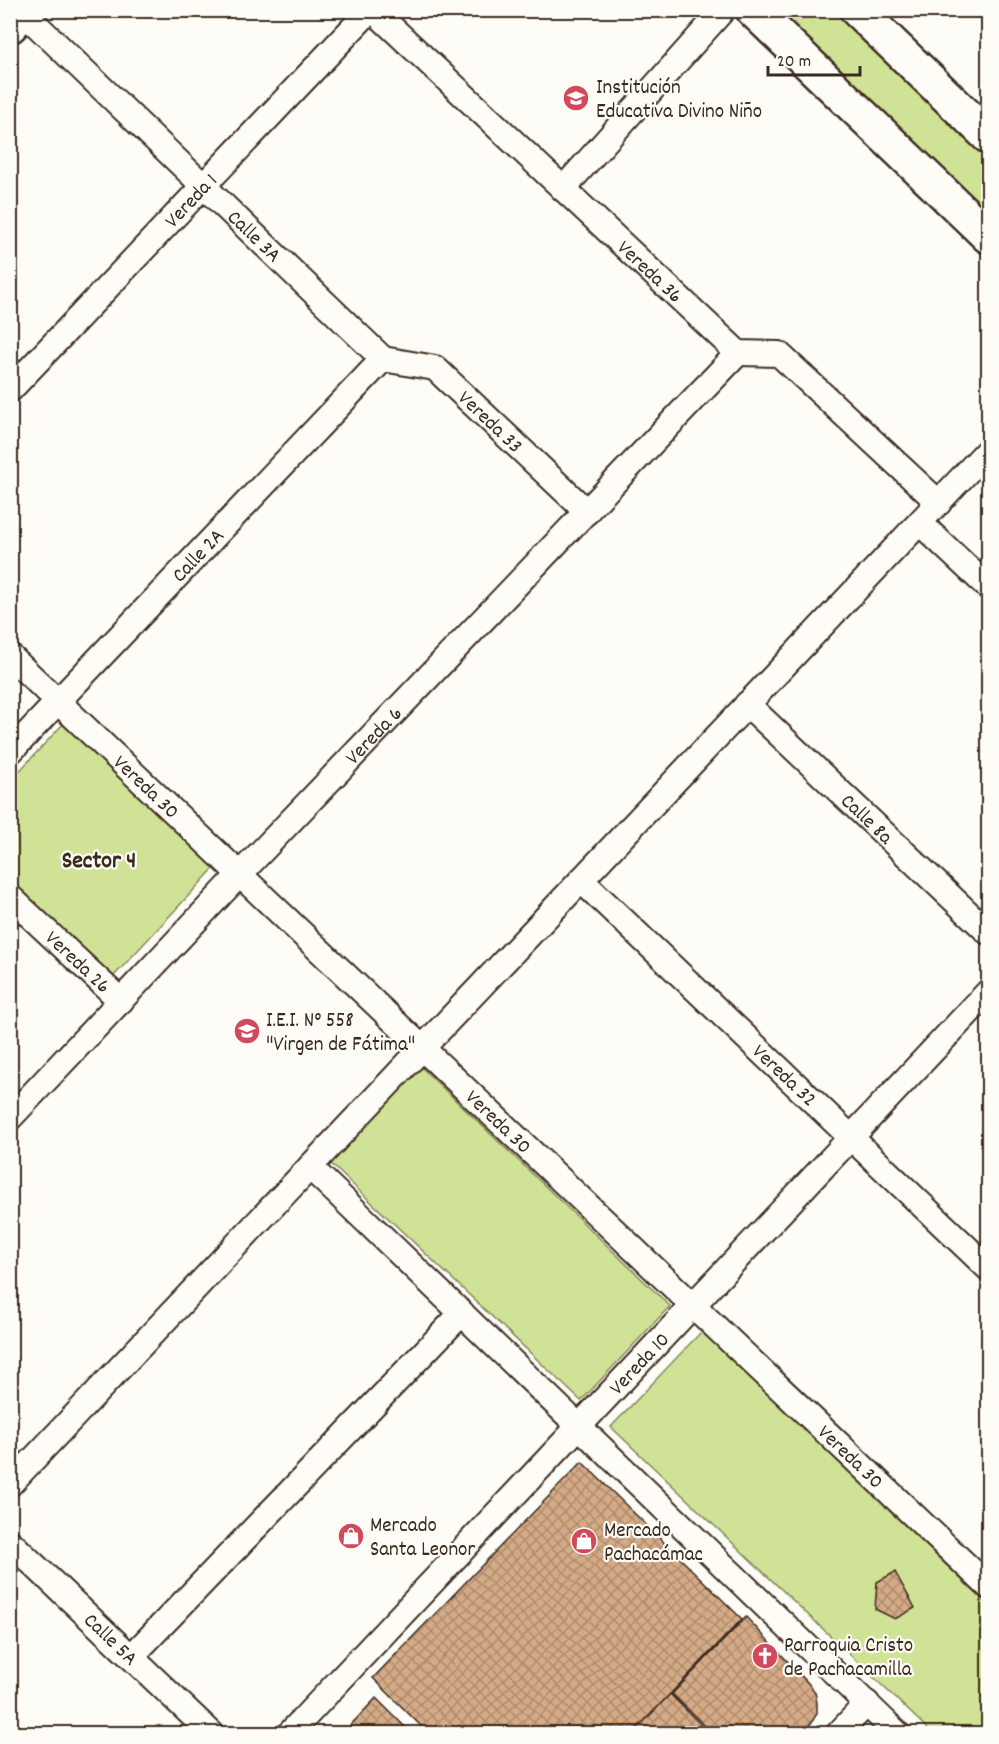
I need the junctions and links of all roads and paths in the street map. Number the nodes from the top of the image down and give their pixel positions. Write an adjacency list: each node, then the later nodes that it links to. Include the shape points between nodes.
1 (372, 10): 7 (street, Vereda 1); 8 (street, Vereda 36)
2 (723, 10): 8 (street)
3 (753, 10): 9 (street)
4 (872, 15): 6 (street)
5 (20, 16): 7 (street, Calle 3A)
6 (988, 136)
7 (204, 186): 11 (street, Calle 3A); 12 (street, Vereda 1)
8 (563, 189): 10 (street, Vereda 36)
9 (988, 236)
10 (738, 353): 14 (street, via 779,354); 15 (street, Vereda 6)
11 (383, 359): 15 (street, Vereda 33, via 435,368); 19 (street, Calle 2A)
12 (10, 390)
13 (988, 450): 14 (street)
14 (939, 503): 16 (street)
15 (587, 512): 22 (street, Vereda 6)
16 (920, 522): 17 (street); 20 (street)
17 (988, 587)
18 (10, 656): 19 (street, Vereda 30)
19 (58, 702): 21 (street, Calle 2A); 22 (street, Vereda 30)
20 (747, 704): 23 (street); 25 (street, Calle 8a)
21 (10, 752)
22 (240, 874): 27 (street, Vereda 6); 28 (street, Vereda 30)
23 (581, 880): 28 (street); 30 (street, Vereda 32)
24 (10, 897): 27 (street, Vereda 26)
25 (988, 932)
26 (988, 992): 30 (street, Vereda 10)
27 (121, 1001): 29 (street, Vereda 6)
28 (423, 1048): 31 (street); 33 (street, Vereda 30)
29 (10, 1118)
30 (851, 1138): 32 (street, Vereda 32); 33 (street, Vereda 10)
31 (310, 1167): 34 (street); 36 (street)
32 (988, 1268)
33 (693, 1305): 35 (street, Vereda 10); 38 (street, Vereda 30)
34 (462, 1313): 35 (street); 39 (street)
35 (579, 1426): 40 (street); 42 (street, Vereda 10)
36 (10, 1484)
37 (10, 1542): 39 (street, Calle 5A)
38 (987, 1581)
39 (131, 1657): 41 (street, Calle 5A)
40 (867, 1703): 43 (street); 44 (street)
41 (212, 1734)
42 (289, 1734)
43 (838, 1734)
44 (898, 1734)

